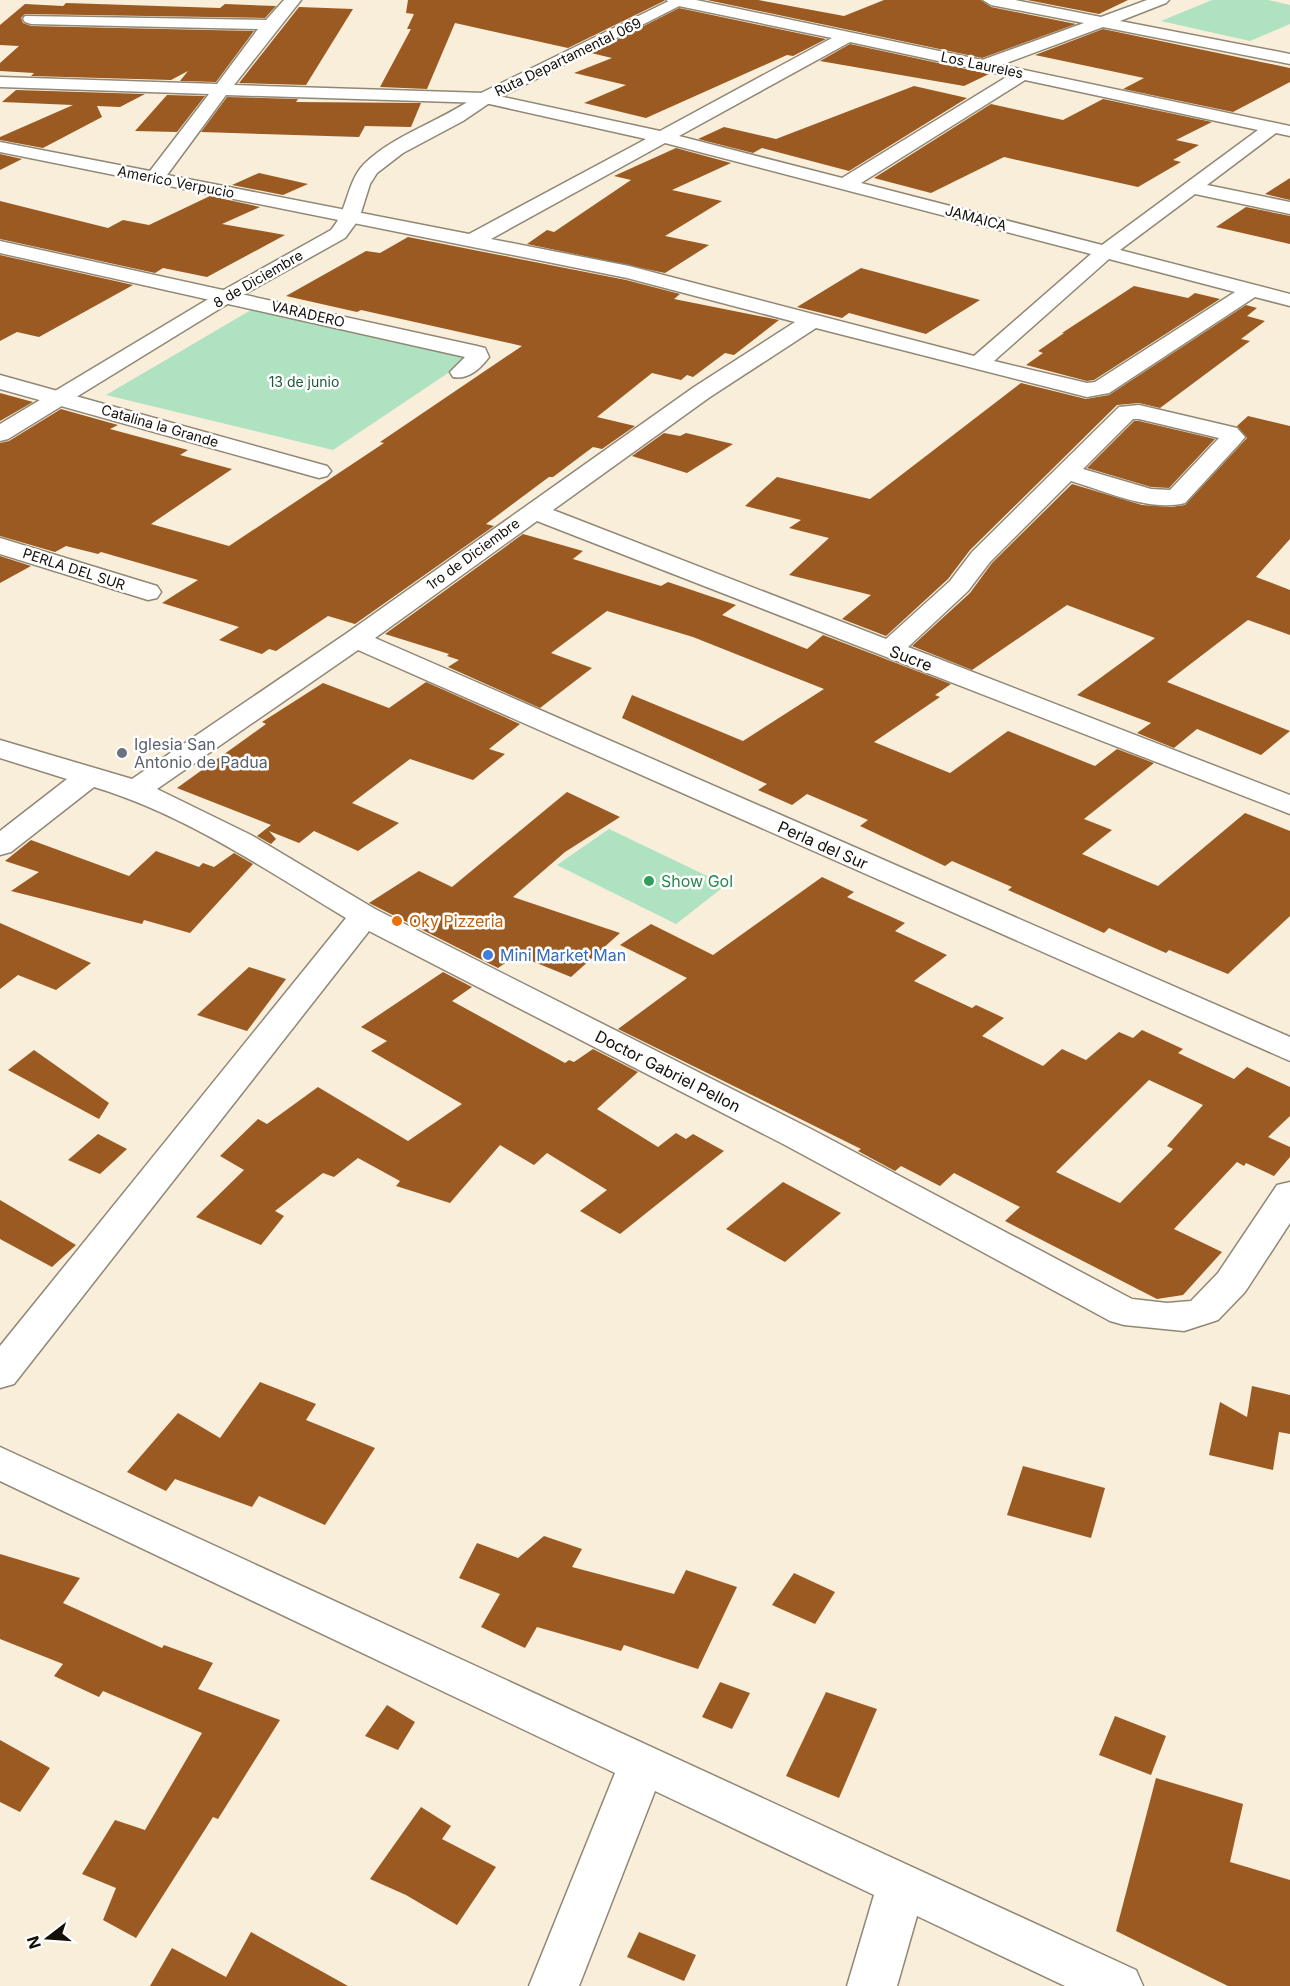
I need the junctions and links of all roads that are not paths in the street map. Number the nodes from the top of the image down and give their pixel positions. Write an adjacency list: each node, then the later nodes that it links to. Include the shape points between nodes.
1 (293, 0): 7 (street)
2 (679, 0): 8 (street, Los Laureles); 16 (street, Ruta Departamental 069)
3 (991, 0): 6 (street)
4 (1161, 0): 6 (street)
5 (31, 19): 7 (street)
6 (1100, 22): 10 (street); 12 (street)
7 (270, 25): 15 (street)
8 (847, 37): 12 (street, Los Laureles); 18 (street)
9 (1290, 47): 10 (street)
10 (1266, 54): 11 (street)
11 (1290, 59)
12 (985, 65): 13 (street, Los Laureles)
13 (1024, 74): 17 (street, Los Laureles); 21 (street)
14 (0, 82): 15 (street, JAMAICA)
15 (221, 89): 16 (street, JAMAICA); 20 (street)
16 (485, 98): 18 (street, JAMAICA); 24 (street, 8 de Diciembre, via 369,170 359,187)
17 (1281, 129): 22 (street)
18 (662, 137): 21 (street, JAMAICA); 25 (street)
19 (0, 147): 20 (street, Americo Verpucio)
20 (154, 179): 24 (street, Americo Verpucio)
21 (846, 184): 27 (street, JAMAICA)
22 (1192, 188): 23 (street); 27 (street)
23 (1290, 208)
24 (352, 215): 25 (street, Americo Verpucio); 29 (street, 8 de Diciembre, via 338,234)
25 (470, 242): 31 (street, Americo Verpucio, via 630,272)
26 (0, 247): 29 (street, VARADERO)
27 (1105, 252): 28 (street, JAMAICA); 32 (street)
28 (1252, 290): 30 (street, JAMAICA); 32 (street, Americo Verpucio, via 1097,389 1087,390)
29 (227, 296): 33 (street, VARADERO, via 475,352 478,357); 35 (street, 8 de Diciembre)
30 (1290, 300)
31 (813, 320): 32 (street, Americo Verpucio); 39 (street, 1ro de Diciembre, via 702,392)
32 (979, 363)
33 (461, 372)
34 (0, 382): 35 (street, Catalina la Grande)
35 (61, 398): 36 (street, 8 de Diciembre); 37 (street, Catalina la Grande)
36 (0, 434)
37 (320, 471)
38 (1066, 472): 38 (street, via 1149,496 1176,498 1233,437 1217,430 1127,412); 43 (street, via 981,557 958,586)
39 (533, 511): 42 (street, 1ro de Diciembre); 43 (street, Sucre)
40 (0, 546): 41 (street, PERLA DEL SUR)
41 (148, 592)
42 (356, 639): 46 (street, 1ro de Diciembre); 50 (street, Perla del Sur)
43 (890, 650): 47 (street, Sucre)
44 (0, 749): 45 (street, Doctor Gabriel Pellon)
45 (89, 776): 46 (street, Doctor Gabriel Pellon); 48 (street)
46 (136, 790): 49 (street, Doctor Gabriel Pellon, via 240,841)
47 (1290, 805)
48 (0, 846)
49 (364, 916): 51 (street, Doctor Gabriel Pellon, via 798,1137 1124,1311 1164,1317 1196,1316 1219,1300); 52 (street)
50 (1290, 1050)
51 (1290, 1194)
52 (0, 1374)
53 (0, 1462): 54 (street)
54 (642, 1764): 55 (street); 56 (street)
55 (901, 1885): 57 (street); 58 (street)
56 (554, 1986)
57 (873, 1986)
58 (1118, 1986)

